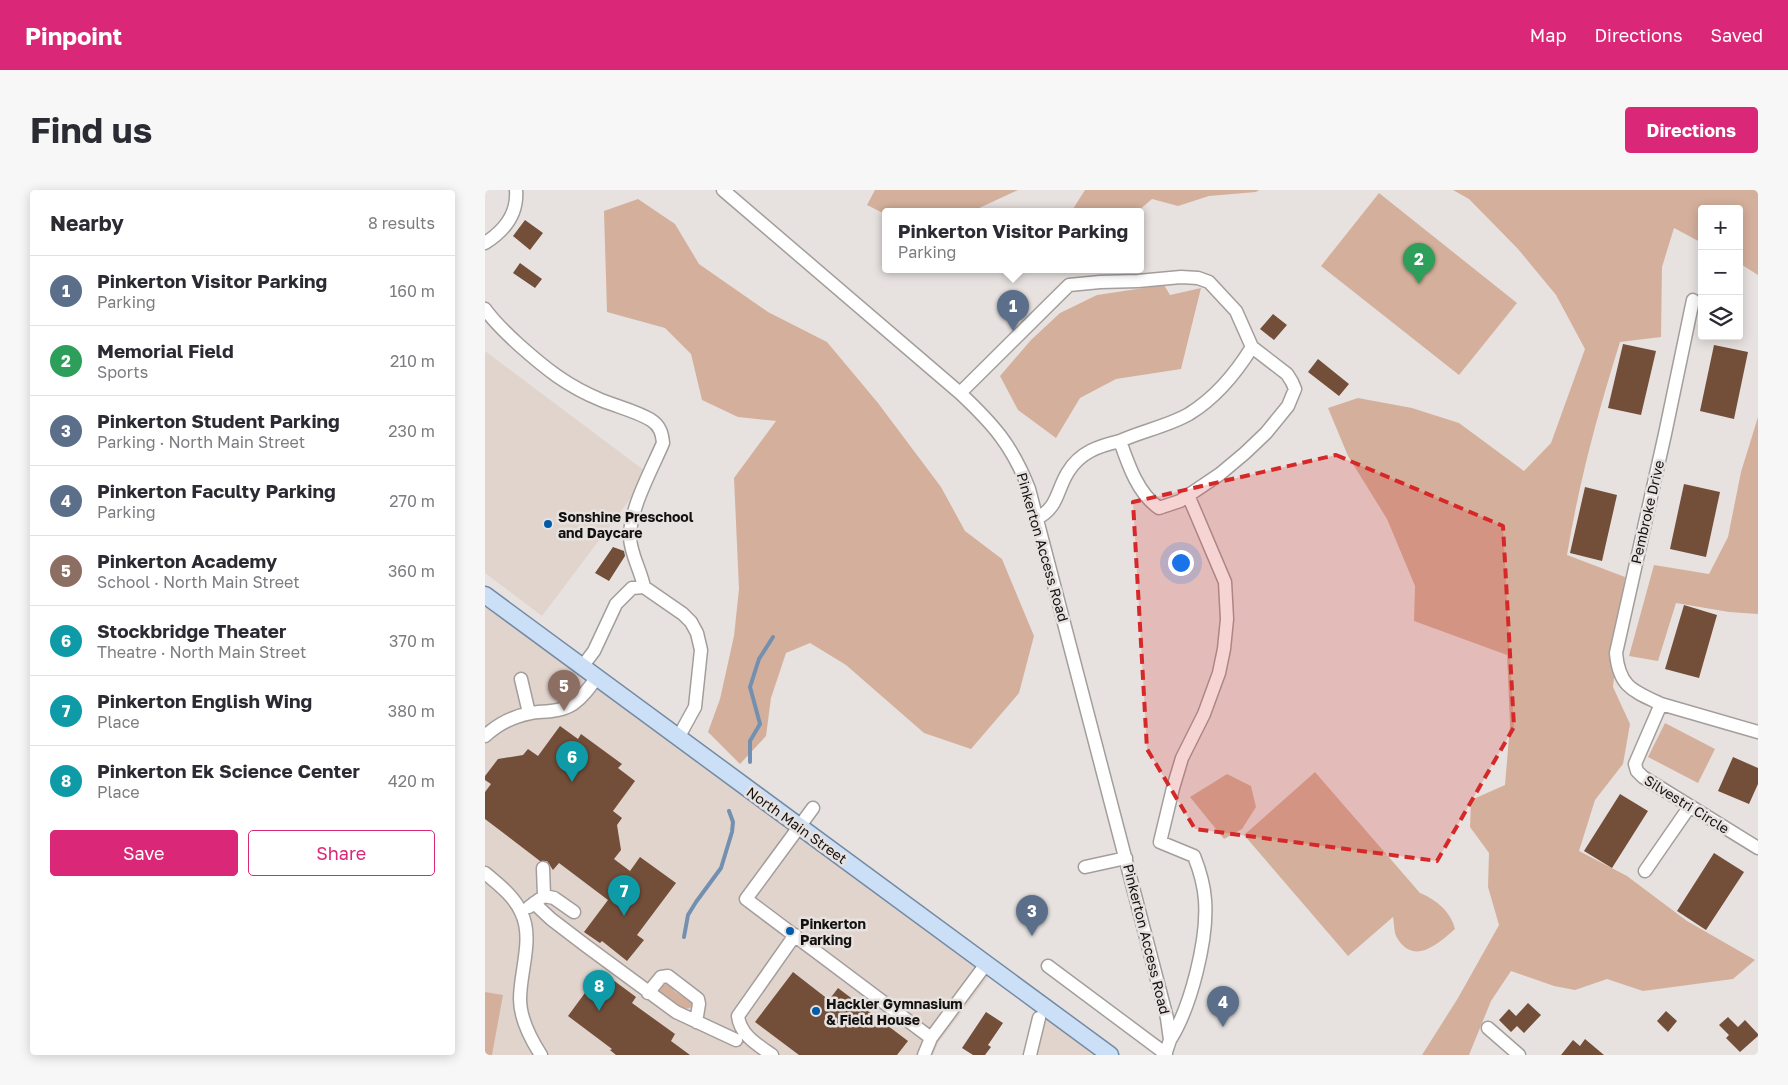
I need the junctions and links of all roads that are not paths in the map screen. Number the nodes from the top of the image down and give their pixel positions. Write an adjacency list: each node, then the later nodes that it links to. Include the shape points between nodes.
1 (516, 190): 3 (street, via 517,199 511,219)
2 (723, 190): 7 (street, Pinkerton Access Road)
3 (485, 243)
4 (1693, 300): 16 (street, Pembroke Drive, via 1615,653 1620,673 1632,690)
5 (485, 309): 11 (street, via 553,375 593,397 639,414 659,427 663,442 631,520 632,551)
6 (1252, 347): 7 (street, via 1236,311 1209,282 1198,278 1069,285); 8 (street, via 1241,366 1201,405 1188,414); 9 (street, via 1287,374 1295,389 1293,396 1266,433 1245,453)
7 (960, 393): 10 (street, Pinkerton Access Road, via 1005,440 1020,465)
8 (1120, 441): 9 (street, via 1134,476 1153,504 1159,508 1168,506); 10 (street, via 1093,449 1074,463 1055,502 1045,514)
9 (1188, 495): 42 (street, via 1225,582 1227,619 1219,673 1204,714 1182,758 1160,842 1194,856 1203,886 1206,916 1192,988)
10 (1036, 518): 25 (street, Pinkerton Access Road)
11 (644, 587): 13 (street, via 632,588 616,604 594,651); 20 (street, via 683,614 697,633 701,650 695,707)
12 (485, 595): 13 (main road, North Main Street)
13 (582, 667): 14 (main road, North Main Street)
14 (597, 677): 17 (street, via 582,697 571,705); 20 (main road, North Main Street)
15 (521, 679): 17 (street)
16 (1661, 704): 18 (street); 21 (street, Silvestri Circle, via 1635,767 1643,777)
17 (529, 713): 19 (street, via 499,725)
18 (1758, 732)
19 (485, 736)
20 (678, 738): 23 (main road, North Main Street)
21 (1690, 806): 24 (street, Silvestri Circle); 28 (street)
22 (813, 808): 23 (street)
23 (799, 827): 33 (street, via 746,899); 34 (main road, North Main Street)
24 (1758, 848)
25 (1126, 858): 26 (street); 42 (street, Pinkerton Access Road)
26 (1085, 867)
27 (543, 868): 30 (street)
28 (1645, 872)
29 (485, 873): 31 (street)
30 (539, 900): 31 (street); 32 (street, via 553,898); 36 (street, via 557,924)
31 (522, 912): 45 (street, via 526,940 521,1010)
32 (574, 912)
33 (795, 935): 40 (street); 46 (street, via 738,1016 746,1034)
34 (986, 964): 40 (street); 48 (main road, North Main Street)
35 (1049, 966): 44 (street)
36 (648, 993): 38 (street); 38 (street, via 661,977 668,976 698,999)
37 (1039, 1018): 43 (street)
38 (696, 1022): 41 (street)
39 (1488, 1028): 49 (street)
40 (931, 1038): 47 (street)
41 (736, 1040)
42 (1170, 1040): 44 (street, Pinkerton Access Road)
43 (1034, 1054)
44 (1166, 1054)
45 (541, 1055)
46 (772, 1055)
47 (924, 1055)
48 (1110, 1055)
49 (1519, 1055)

